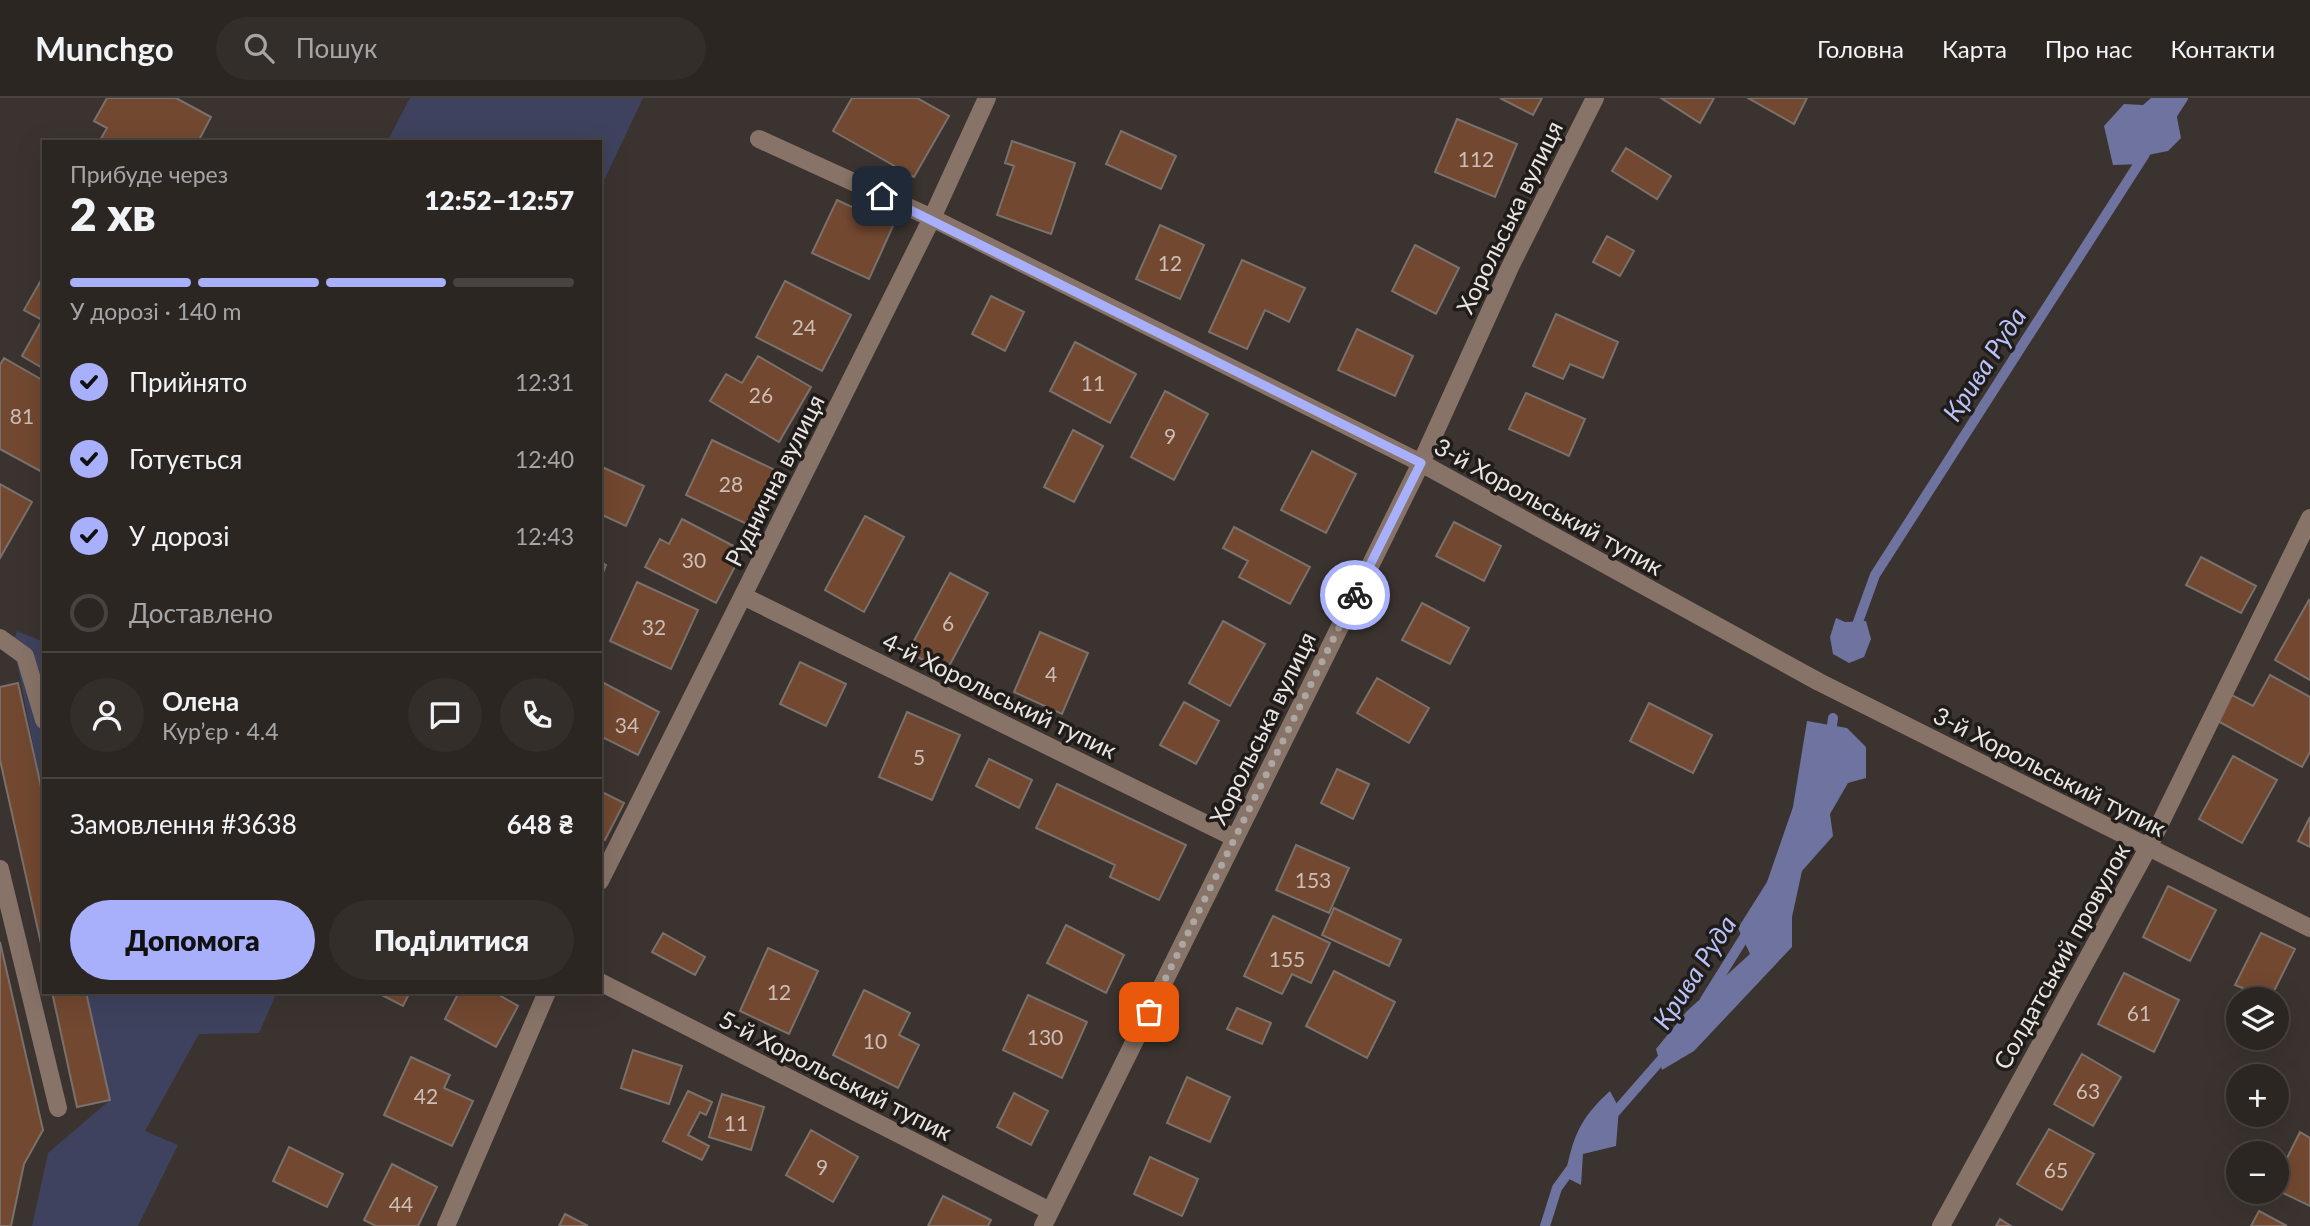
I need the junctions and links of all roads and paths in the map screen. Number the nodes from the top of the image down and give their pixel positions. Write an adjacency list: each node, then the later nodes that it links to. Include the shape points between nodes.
1 (986, 98): 4 (street, Руднична вулиця)
2 (1595, 98): 5 (street, Хорольська вулиця, via 1511,265)
3 (759, 139): 4 (street, 3-й Хорольський тупик)
4 (932, 218): 5 (street, 3-й Хорольський тупик); 7 (street, Руднична вулиця)
5 (1421, 463): 10 (street, Хорольська вулиця); 11 (street, 3-й Хорольський тупик, via 1819,682)
6 (2310, 518): 11 (street, Солдатський провулок)
7 (743, 596): 10 (street, 4-й Хорольський тупик); 13 (street, Руднична вулиця)
8 (0, 638): 9 (street, via 26,656)
9 (42, 713)
10 (1235, 838): 18 (street, Хорольська вулиця)
11 (2148, 848): 14 (street, 3-й Хорольський тупик); 20 (street, Солдатський провулок)
12 (0, 869): 17 (street)
13 (602, 877)
14 (2310, 928)
15 (602, 983): 18 (street, 5-й Хорольський тупик)
16 (546, 994): 19 (street)
17 (58, 1108)
18 (1046, 1218)
19 (446, 1226)
20 (1941, 1226)

